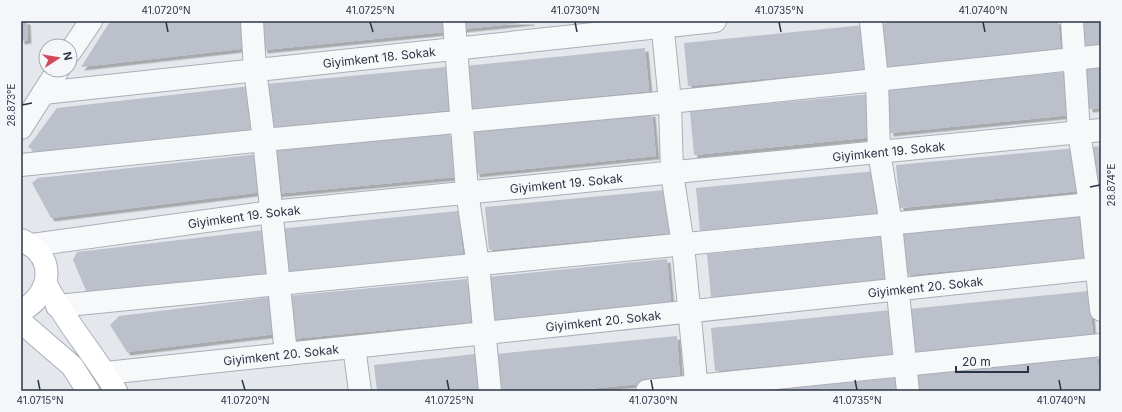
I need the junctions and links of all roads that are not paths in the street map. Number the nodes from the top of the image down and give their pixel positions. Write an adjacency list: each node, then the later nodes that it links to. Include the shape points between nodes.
1 (90, 21): 8 (street)
2 (252, 21): 12 (street)
3 (454, 21): 9 (street)
4 (716, 21): 7 (street, Giyimkent 18. Sokak)
5 (871, 21): 14 (street)
6 (1072, 21): 11 (street)
7 (663, 24): 9 (street, Giyimkent 18. Sokak); 16 (street)
8 (78, 40)
9 (457, 49): 12 (street, Giyimkent 18. Sokak); 17 (street)
10 (1101, 56): 11 (street)
11 (1076, 58): 14 (street); 20 (street)
12 (255, 70): 15 (street, Giyimkent 18. Sokak); 21 (street)
13 (53, 78): 15 (street)
14 (877, 80): 16 (street); 22 (street)
15 (43, 93): 18 (street)
16 (670, 102): 17 (street); 24 (street)
17 (463, 121): 21 (street); 25 (street)
18 (21, 128)
19 (1101, 130): 20 (street, Giyimkent 19. Sokak)
20 (1079, 132): 22 (street, Giyimkent 19. Sokak); 26 (street)
21 (264, 140): 23 (street); 27 (street)
22 (879, 152): 24 (street, Giyimkent 19. Sokak); 28 (street)
23 (21, 165)
24 (672, 173): 25 (street, Giyimkent 19. Sokak); 30 (street)
25 (466, 192): 27 (street, Giyimkent 19. Sokak); 31 (street)
26 (1096, 204): 28 (street); 32 (street)
27 (271, 212): 29 (street, Giyimkent 19. Sokak); 34 (street)
28 (891, 224): 30 (street); 35 (street)
29 (27, 242): 33 (street, via 40,253 45,264)
30 (683, 244): 31 (street); 39 (street)
31 (478, 265): 34 (street); 41 (street)
32 (1099, 268): 35 (street, Giyimkent 20. Sokak); 37 (street)
33 (46, 284): 36 (street); 38 (street, via 31,306)
34 (278, 285): 36 (street); 44 (street)
35 (898, 289): 39 (street, Giyimkent 20. Sokak); 45 (street)
36 (57, 306): 46 (street)
37 (1101, 310)
38 (21, 311)
39 (690, 311): 41 (street, Giyimkent 20. Sokak); 47 (street)
40 (21, 322): 48 (street, via 72,366)
41 (484, 333): 43 (street, Giyimkent 20. Sokak); 50 (street)
42 (1101, 345): 45 (street)
43 (354, 347): 44 (street, Giyimkent 20. Sokak); 49 (street)
44 (286, 354): 46 (street, Giyimkent 20. Sokak)
45 (905, 365): 47 (street); 52 (street)
46 (111, 382)
47 (697, 388): 51 (street)
48 (88, 391)
49 (360, 391)
50 (490, 391)
51 (647, 391)
52 (908, 391)

